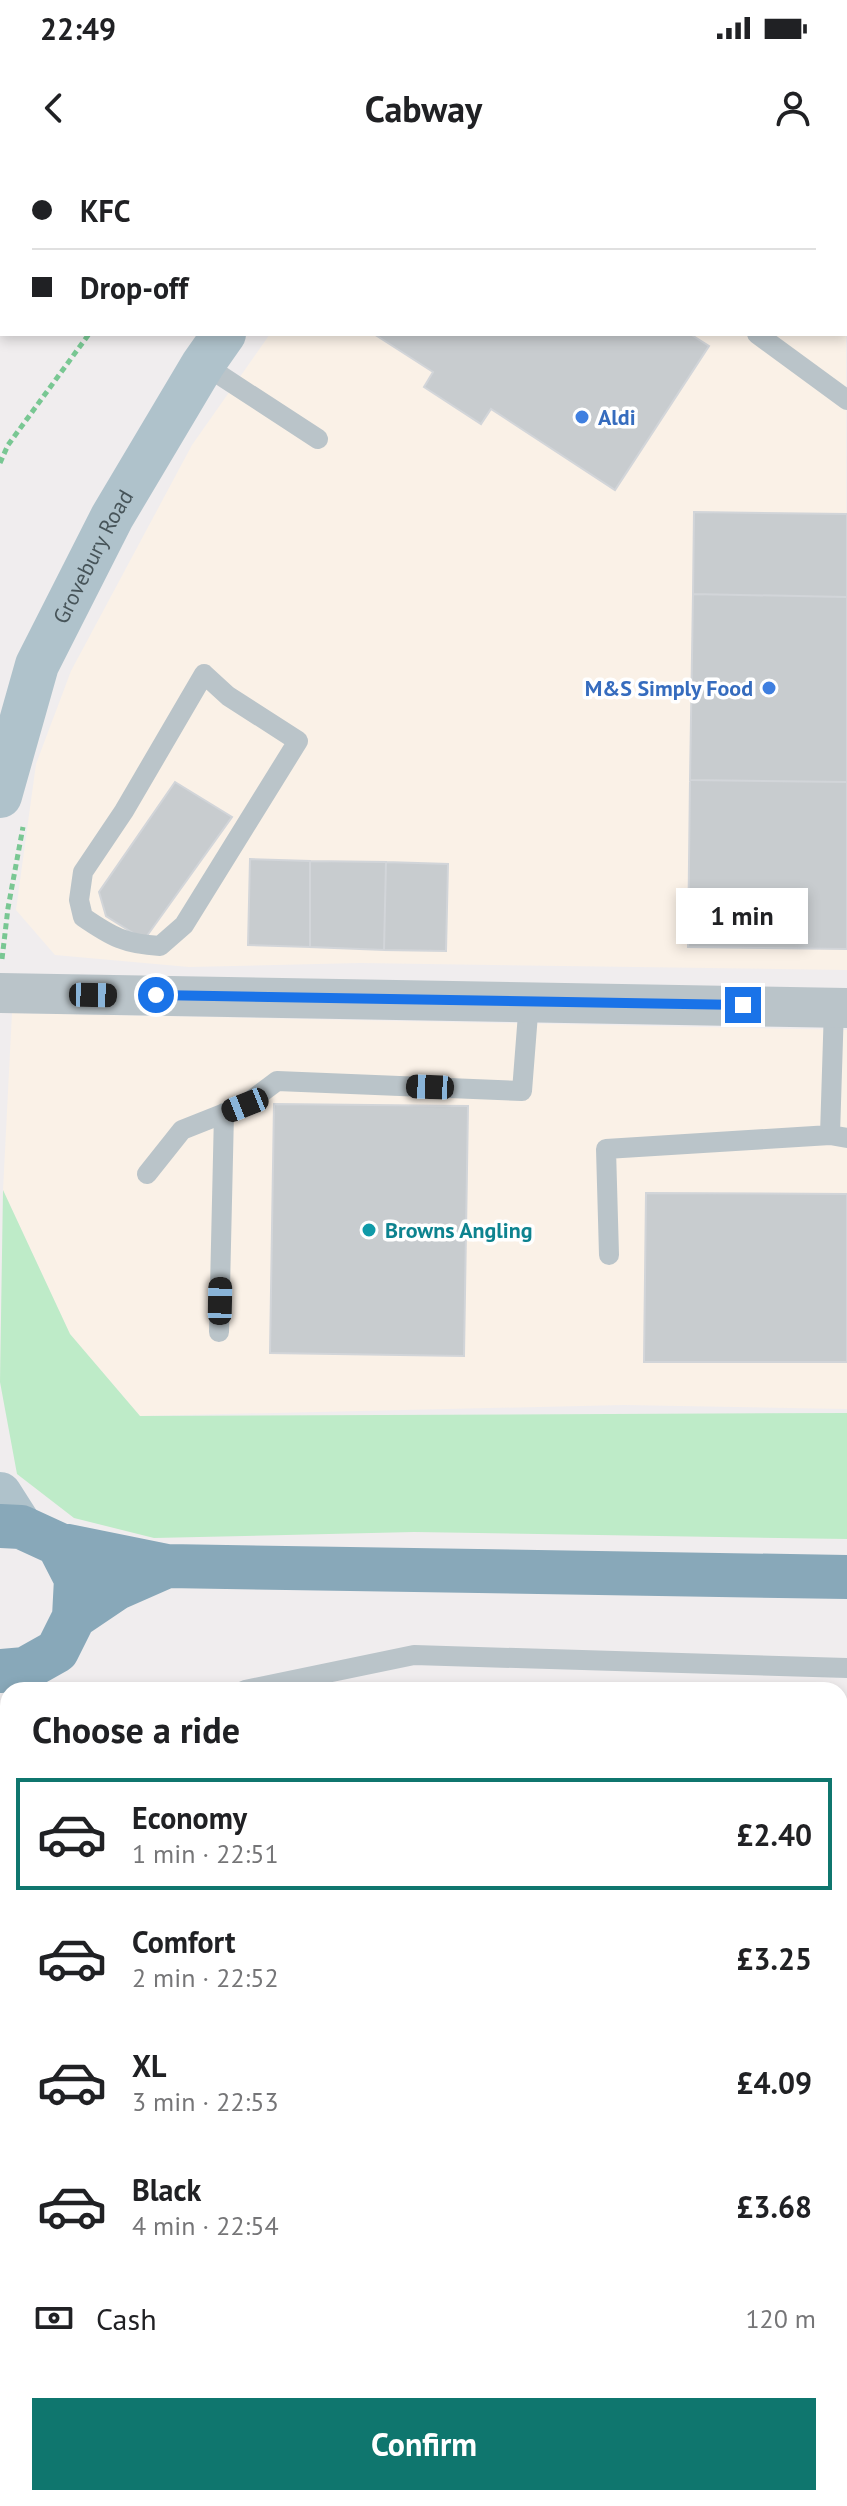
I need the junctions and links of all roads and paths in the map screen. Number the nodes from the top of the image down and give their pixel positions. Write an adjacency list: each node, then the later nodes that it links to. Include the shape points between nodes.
1 (88, 336): 6 (path)
2 (760, 336): 4 (lane)
3 (214, 349): 5 (lane); 8 (main road, Grovebury Road, via 112,517 37,665)
4 (847, 400)
5 (318, 439)
6 (0, 463)
7 (298, 741): 7 (lane, via 204,674 83,872 83,917 133,944 160,946 184,925)
8 (12, 807): 9 (path)
9 (1, 980): 10 (street)
10 (529, 1001): 11 (street); 12 (lane, via 522,1091 277,1081 245,1105)
11 (841, 1007): 13 (lane)
12 (224, 1113): 14 (lane, via 182,1130); 16 (lane)
13 (838, 1136): 15 (lane, via 606,1149)
14 (147, 1174)
15 (609, 1255)
16 (219, 1332)
17 (20, 1523): 18 (highway); 20 (highway, via 76,1579)
18 (167, 1566): 19 (highway); 20 (highway, via 117,1588)
19 (847, 1577)
20 (74, 1617): 22 (highway, via 57,1651)
21 (847, 1668): 23 (lane, via 414,1655)
22 (20, 1677)
23 (284, 1682)

